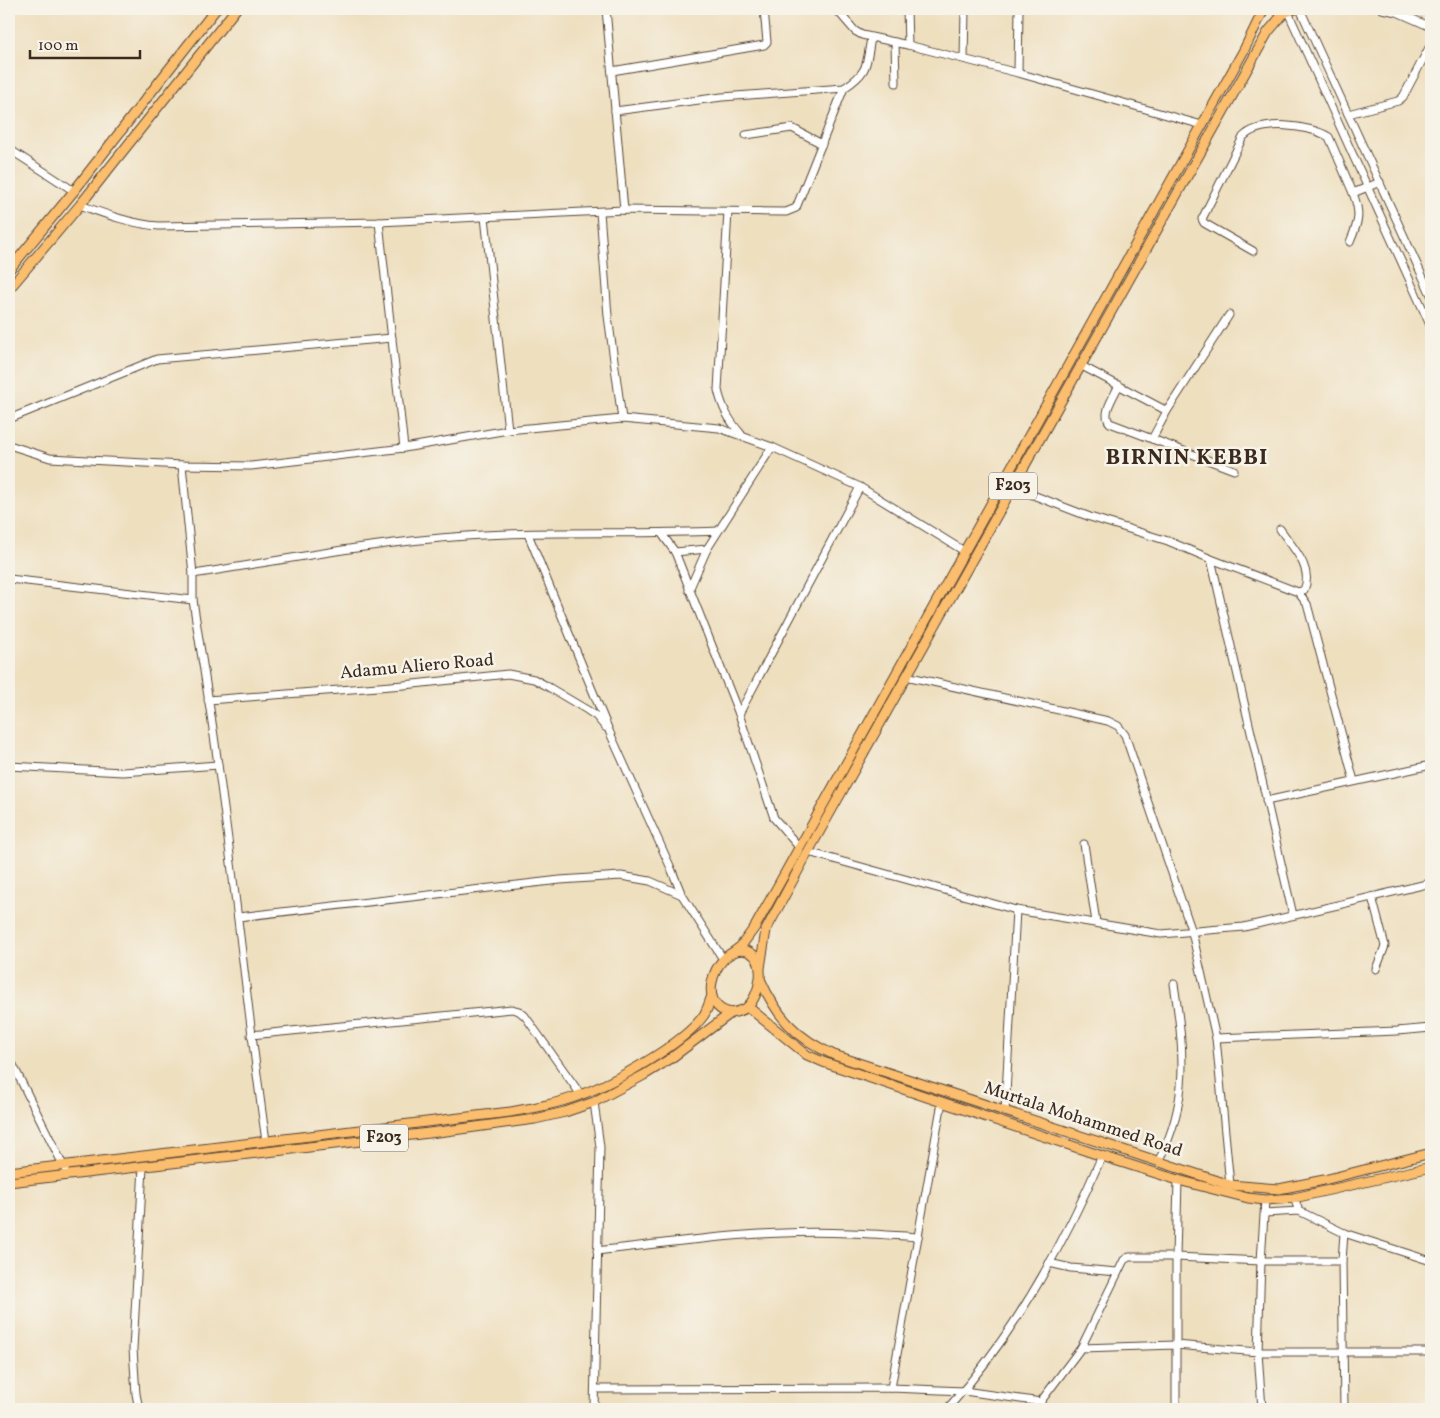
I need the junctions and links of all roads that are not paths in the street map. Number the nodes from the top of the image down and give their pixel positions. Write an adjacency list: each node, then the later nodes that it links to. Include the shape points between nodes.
1 (216, 9): 34 (main road)
2 (236, 9): 36 (main road)
3 (606, 9): 22 (street)
4 (764, 9): 22 (street, via 767,42 764,45)
5 (836, 9): 17 (street, via 856,31)
6 (906, 9): 19 (street)
7 (965, 9): 21 (street)
8 (1019, 9): 23 (street)
9 (1072, 9): 10 (street)
10 (1084, 9)
11 (1264, 9): 28 (main road, F203)
12 (1274, 9): 15 (main road)
13 (1300, 9): 27 (street)
14 (1382, 9): 16 (street, via 1398,12)
15 (1289, 11): 33 (street); 50 (main road, F203, via 1263,40)
16 (1431, 27)
17 (870, 38): 18 (street); 25 (street, via 865,70)
18 (895, 42): 19 (street); 24 (street)
19 (908, 44): 21 (street)
20 (1431, 44): 27 (street, via 1403,97)
21 (964, 59): 23 (street)
22 (612, 71): 26 (street)
23 (1018, 73): 28 (street)
24 (896, 83)
25 (844, 88): 26 (street, via 722,97); 30 (street)
26 (616, 111): 37 (street)
27 (1348, 114): 32 (street)
28 (1202, 125): 70 (main road, F203)
29 (746, 135): 30 (street, via 792,128)
30 (822, 144): 38 (street, via 796,208 786,212)
31 (9, 149): 34 (street)
32 (1380, 182): 33 (street); 46 (street)
33 (1367, 187): 35 (street); 48 (street)
34 (74, 191): 44 (main road)
35 (1353, 193): 42 (street, via 1359,208 1358,223); 43 (street, via 1330,137 1313,129 1276,126 1260,126 1249,131 1202,218 1204,223)
36 (80, 205): 41 (street, via 159,226); 45 (main road)
37 (624, 210): 38 (street); 39 (street)
38 (728, 211): 56 (street, via 718,390 728,418)
39 (600, 212): 40 (street); 54 (street, via 608,316)
40 (485, 217): 41 (street); 55 (street)
41 (379, 222): 49 (street)
42 (1350, 242)
43 (1253, 251)
44 (9, 270)
45 (9, 289)
46 (1431, 295)
47 (1229, 315): 52 (street)
48 (1431, 327)
49 (392, 338): 53 (street, via 157,359); 60 (street)
50 (1080, 364): 51 (street); 64 (main road, F203)
51 (1118, 385): 52 (street); 57 (street, via 1106,414 1107,420)
52 (1166, 411): 57 (street)
53 (9, 419)
54 (622, 419): 55 (street); 56 (street, via 719,428)
55 (508, 430): 60 (street)
56 (742, 436): 59 (street)
57 (1152, 439): 62 (street)
58 (9, 445): 61 (street, via 50,458)
59 (772, 447): 63 (street); 66 (street)
60 (404, 448): 61 (street, via 252,466)
61 (182, 465): 73 (street)
62 (1234, 470)
63 (860, 487): 70 (street); 80 (street)
64 (1012, 487): 72 (street); 78 (main road, F203)
65 (1280, 529): 76 (street, via 1306,569 1307,584)
66 (718, 531): 68 (street); 69 (street)
67 (528, 534): 68 (street); 73 (street, via 412,540); 81 (street)
68 (662, 534): 71 (street)
69 (707, 549): 71 (street); 75 (street)
70 (964, 551): 88 (main road, F203)
71 (675, 552): 75 (street)
72 (1211, 559): 76 (street); 86 (street)
73 (193, 574): 77 (street)
74 (9, 579): 77 (street)
75 (689, 590): 80 (street)
76 (1298, 592): 85 (street, via 1307,604)
77 (193, 600): 79 (street)
78 (906, 676): 89 (main road, F203); 97 (street, via 1108,720 1118,726 1125,735)
79 (208, 700): 81 (street, Adamu Aliero Road, via 508,674 534,679 576,703 596,716); 83 (street)
80 (739, 714): 88 (street, via 774,818)
81 (610, 733): 91 (street)
82 (1431, 764): 85 (street)
83 (218, 765): 84 (street, via 123,772); 95 (street)
84 (9, 766)
85 (1354, 781): 86 (street)
86 (1266, 801): 94 (street)
87 (1084, 844): 96 (street)
88 (799, 847): 98 (main road, F203, via 755,927)
89 (808, 852): 93 (street); 100 (main road, F203, via 766,930)
90 (1431, 883): 92 (street)
91 (682, 895): 95 (street, via 650,881 622,876 560,880); 99 (street)
92 (1372, 897): 94 (street); 101 (street, via 1385,946)
93 (1016, 910): 96 (street); 114 (street)
94 (1293, 915): 97 (street, via 1244,928)
95 (238, 918): 108 (street)
96 (1096, 922): 97 (street, via 1161,934)
97 (1192, 932): 109 (street)
98 (732, 953): 99 (main road); 100 (main road, via 747,952 756,958)
99 (723, 959): 104 (main road, via 711,987)
100 (760, 968): 102 (main road)
101 (1376, 969)
102 (760, 979): 105 (main road); 114 (main road, Murtala Mohammed Road, via 774,1008 785,1021 819,1048)
103 (1174, 984): 118 (street, via 1183,1070 1180,1102 1169,1142)
104 (711, 998): 106 (main road, via 718,1008); 111 (main road, F203, via 700,1021 670,1046 623,1075)
105 (748, 1007): 106 (main road); 113 (main road, Murtala Mohammed Road, via 808,1055)
106 (731, 1013): 112 (main road, F203, via 670,1059)
107 (1431, 1028): 109 (street)
108 (250, 1035): 111 (street, via 512,1009 525,1016); 115 (street)
109 (1216, 1038): 127 (street)
110 (13, 1064): 119 (street)
111 (581, 1095): 115 (main road, F203, via 510,1112)
112 (594, 1102): 120 (main road, F203, via 535,1119); 134 (street, via 600,1147)
113 (942, 1102): 117 (main road, Murtala Mohammed Road); 133 (street)
114 (1005, 1112): 118 (main road, Murtala Mohammed Road)
115 (266, 1141): 119 (main road, F203)
116 (1431, 1154): 127 (main road, Murtala Mohammed Road, via 1279,1190)
117 (1102, 1156): 124 (main road, Murtala Mohammed Road); 139 (street)
118 (1158, 1162): 126 (main road, Murtala Mohammed Road)
119 (64, 1165): 122 (main road, F203); 123 (street)
120 (143, 1167): 123 (main road, F203); 150 (street, via 133,1349)
121 (1431, 1168): 128 (main road, Murtala Mohammed Road)
122 (9, 1172)
123 (66, 1176): 125 (main road, F203)
124 (1178, 1180): 126 (main road, Murtala Mohammed Road); 135 (street)
125 (9, 1182)
126 (1210, 1184): 127 (main road, Murtala Mohammed Road); 129 (main road, Murtala Mohammed Road, via 1248,1198)
127 (1230, 1185)
128 (1294, 1198): 129 (main road, Murtala Mohammed Road); 130 (street)
129 (1265, 1200): 131 (street)
130 (1299, 1211): 131 (street); 132 (street)
131 (1265, 1213): 136 (street)
132 (1344, 1233): 137 (street); 138 (street)
133 (918, 1237): 134 (street, via 863,1233 735,1235); 146 (street)
134 (597, 1251): 147 (street)
135 (1176, 1257): 136 (street); 140 (street, via 1129,1257); 141 (street)
136 (1261, 1261): 137 (street); 143 (street)
137 (1342, 1261): 144 (street)
138 (1431, 1261)
139 (1049, 1263): 140 (street); 148 (street, via 1034,1292)
140 (1117, 1272): 142 (street)
141 (1176, 1345): 142 (street); 143 (street); 154 (street)
142 (1081, 1348): 149 (street)
143 (1258, 1352): 144 (street); 155 (street)
144 (1344, 1352): 145 (street); 156 (street)
145 (1431, 1352)
146 (891, 1388): 147 (street); 148 (street)
147 (595, 1389): 151 (street)
148 (964, 1391): 149 (street); 152 (street)
149 (1041, 1402): 153 (street)
150 (139, 1409)
151 (594, 1409)
152 (947, 1409)
153 (1036, 1409)
154 (1176, 1409)
155 (1262, 1409)
156 (1344, 1409)

